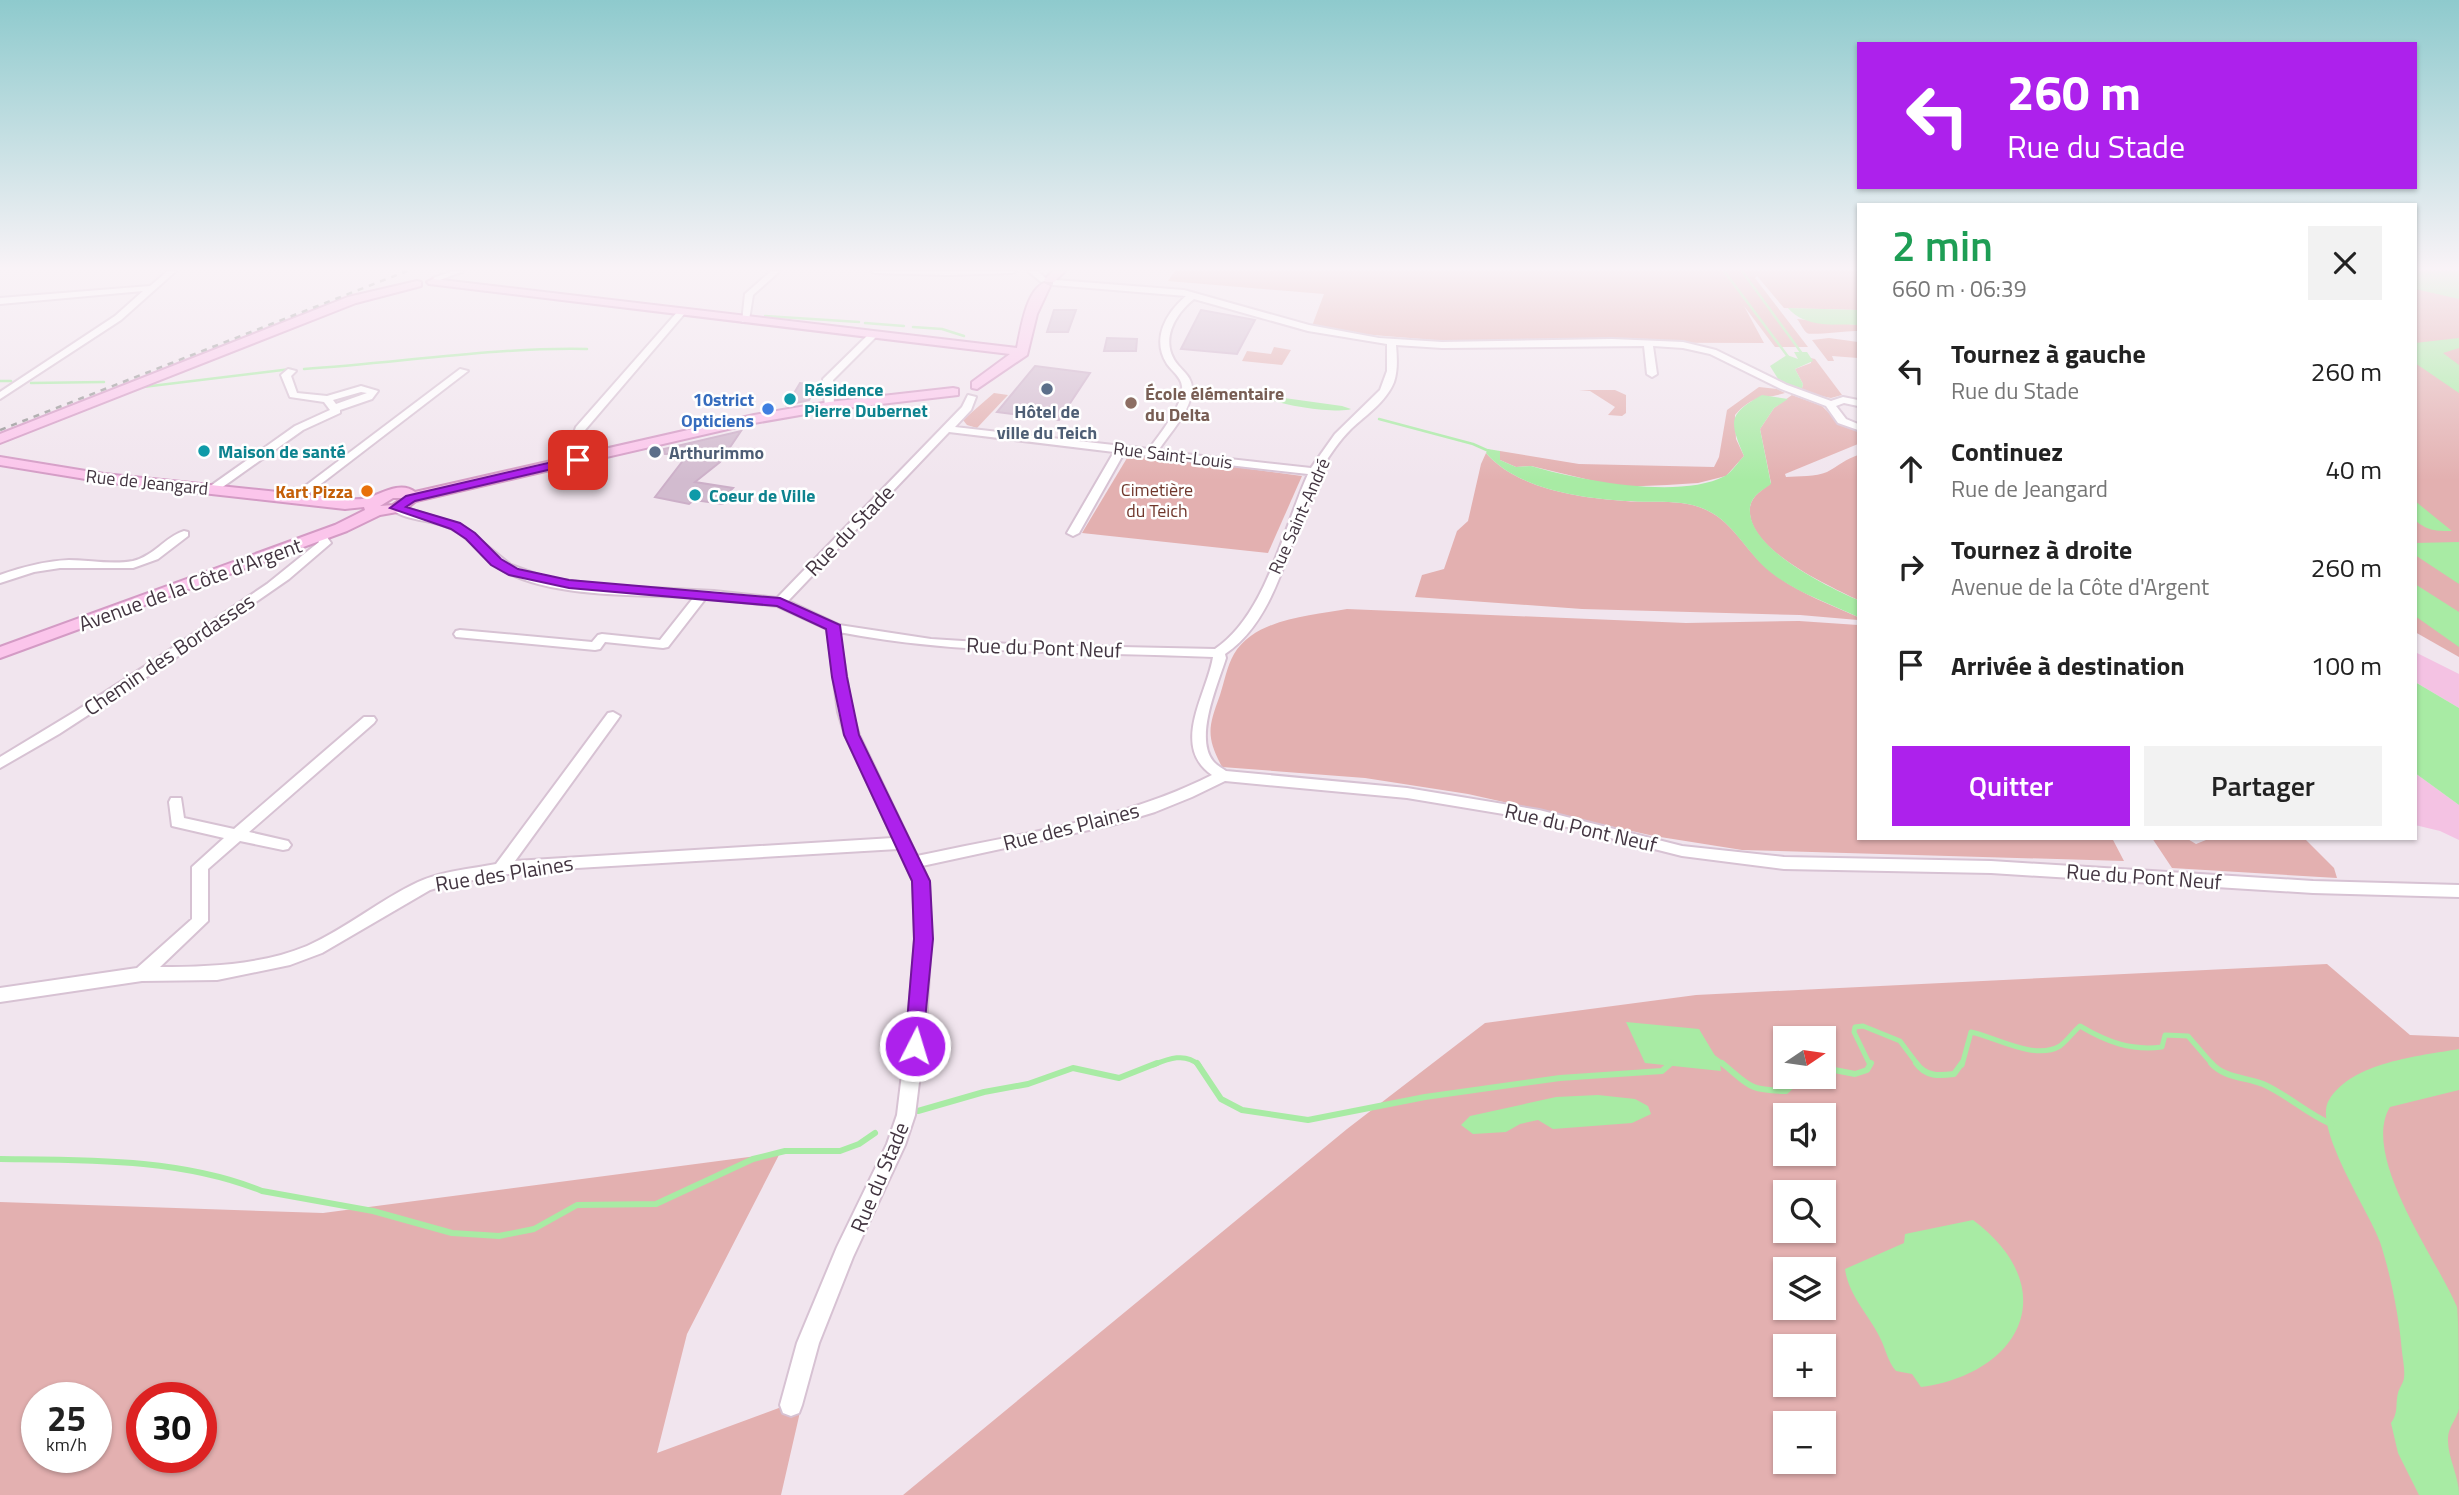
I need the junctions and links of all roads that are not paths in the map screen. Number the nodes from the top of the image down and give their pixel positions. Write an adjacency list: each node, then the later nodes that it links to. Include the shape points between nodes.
1 (85, 341): 16 (street)
2 (249, 341): 22 (main road)
3 (657, 341): 26 (street, via 580,429)
4 (867, 341): 19 (street, via 828,379)
5 (930, 341): 11 (main road)
6 (1025, 341): 11 (main road)
7 (1166, 341): 24 (street, via 1167,355 1185,378 1187,393)
8 (1384, 341): 9 (street)
9 (1391, 342): 10 (street); 27 (street, Rue Saint-André, via 1394,363 1386,390 1335,441)
10 (1648, 343): 14 (street); 18 (street, via 1713,352 1804,396)
11 (1022, 352): 15 (main road)
12 (291, 371): 28 (street, via 286,375 293,395 331,404 336,411 299,428)
13 (463, 371): 29 (street)
14 (1652, 374)
15 (974, 391): 19 (main road, via 959,386 953,392); 21 (street, Rue du Stade, via 967,408)
16 (0, 396)
17 (1857, 403): 18 (street)
18 (1832, 404): 20 (street, via 1838,418)
19 (829, 407): 26 (main road, via 754,419)
20 (1857, 427)
21 (947, 429): 23 (street, Rue Saint-Louis); 38 (street, Rue du Stade)
22 (0, 439)
23 (1121, 448): 24 (street, Rue Saint-Louis); 33 (street)
24 (1152, 452): 27 (street, Rue Saint-Louis)
25 (0, 461): 28 (main road, Rue de Jeangard)
26 (569, 462): 30 (main road)
27 (1315, 472): 42 (street, Rue Saint-André, via 1260,606 1237,641)
28 (213, 489): 29 (main road, Rue de Jeangard)
29 (296, 498): 31 (main road, Rue de Jeangard)
30 (411, 498): 31 (main road, via 408,493 391,493); 32 (main road)
31 (375, 506): 32 (main road); 35 (main road, Avenue de la Côte d'Argent)
32 (396, 508): 37 (street, via 455,526 514,572 569,584)
33 (1073, 533)
34 (184, 534): 36 (street, via 154,557 132,565 68,564)
35 (321, 536): 41 (main road, Avenue de la Côte d'Argent); 45 (street, Chemin des Bordasses, via 325,543 313,555 252,599)
36 (0, 579)
37 (703, 594): 38 (street); 40 (street, via 663,644 602,638 595,646)
38 (780, 602): 39 (street)
39 (835, 628): 42 (street, Rue du Pont Neuf, via 1026,649); 49 (street, Rue du Stade, via 839,677 852,735)
40 (460, 634)
41 (0, 653)
42 (1218, 653): 46 (street, via 1199,746 1209,767)
43 (613, 716): 52 (street)
44 (369, 720): 48 (street)
45 (0, 763)
46 (1223, 776): 51 (street, Rue des Plaines, via 1200,789 1105,821); 53 (street, Rue du Pont Neuf, via 1419,795 1539,815 1682,851 1784,863 1991,867)
47 (176, 802): 48 (street, via 177,822)
48 (237, 835): 50 (street); 54 (street, via 200,867 200,921)
49 (903, 843): 51 (street, Rue du Stade); 52 (street, Rue des Plaines, via 645,856)
50 (284, 845)
51 (914, 862): 56 (street, Rue du Stade, via 924,895 923,939 906,1115 818,1317)
52 (501, 869): 54 (street, Rue des Plaines, via 424,886 316,949 290,959 217,973)
53 (2459, 891)
54 (142, 974): 55 (street, Rue des Plaines)
55 (0, 995)
56 (791, 1405)

